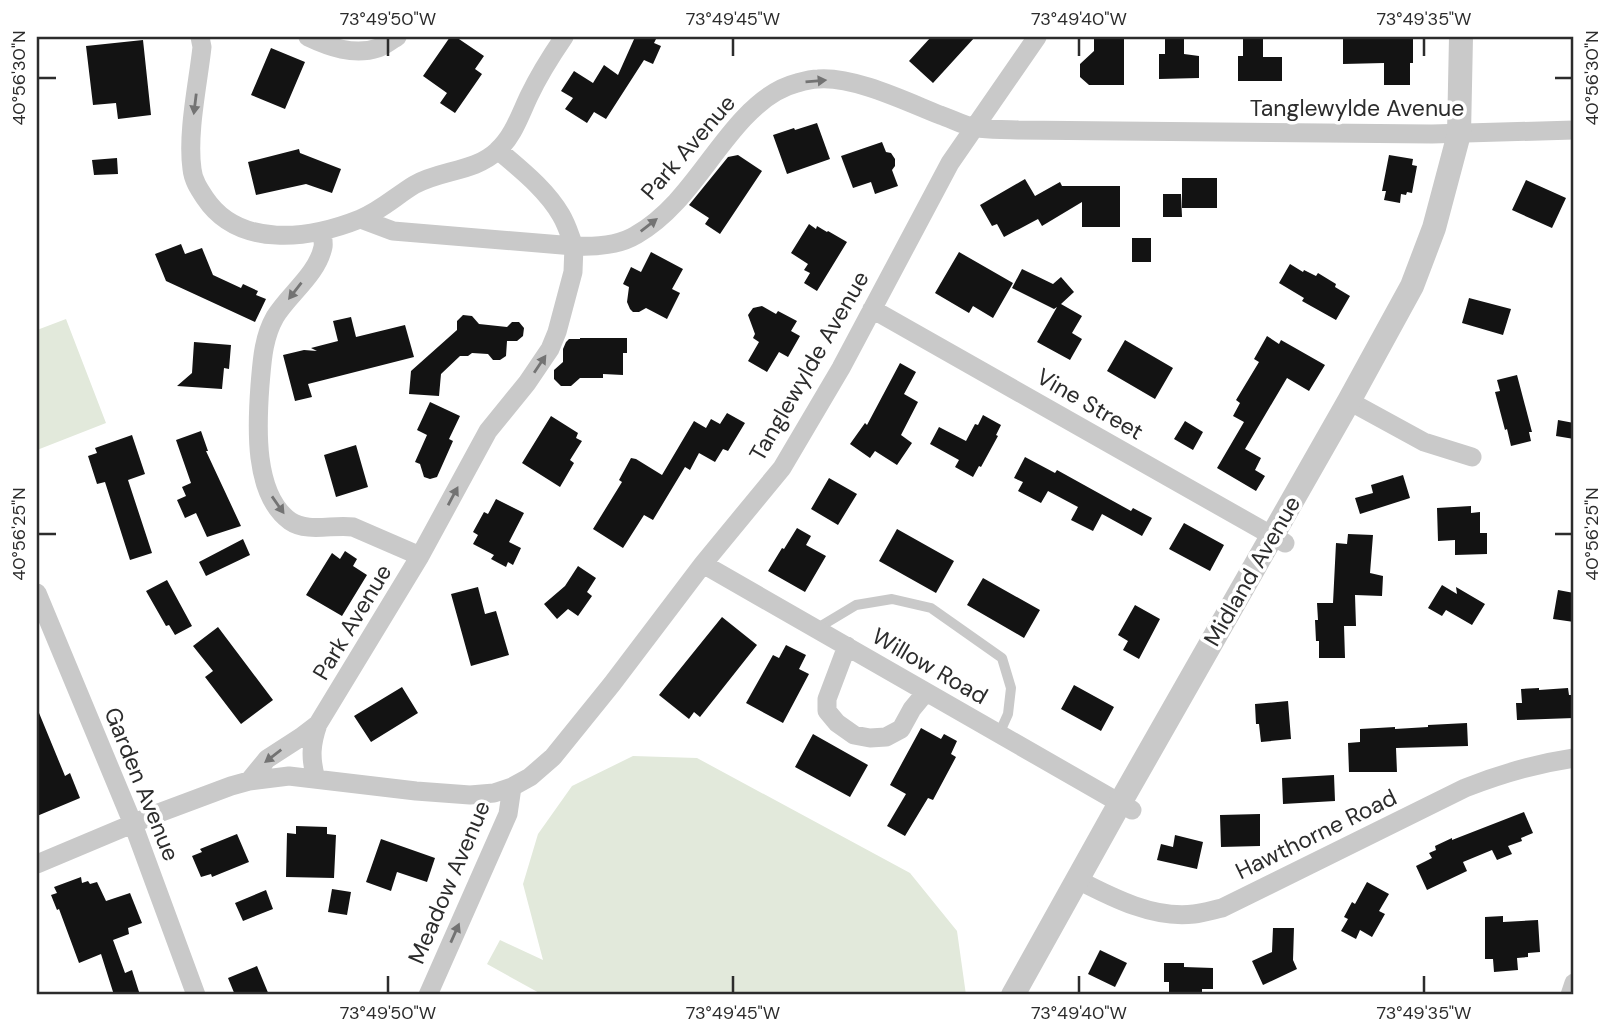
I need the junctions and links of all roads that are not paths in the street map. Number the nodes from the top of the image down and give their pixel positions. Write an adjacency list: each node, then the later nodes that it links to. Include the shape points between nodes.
1 (200, 37): 12 (street, one-way to 12, via 190,144 198,187 228,222 249,232 276,237)
2 (308, 37): 3 (street, via 359,51 379,48)
3 (397, 37)
4 (564, 37): 10 (street)
5 (1037, 37): 7 (street)
6 (1461, 37): 9 (street, Midland Avenue)
7 (974, 127): 9 (street, Tanglewylde Avenue); 13 (street, Park Avenue, one-way to 7, via 619,242 651,225 688,189 752,109 793,84 819,79 845,82); 14 (street, Tanglewylde Avenue)
8 (1574, 130): 9 (street, Tanglewylde Avenue)
9 (1459, 134): 15 (street, Midland Avenue, via 1434,228 1412,286)
10 (498, 150): 11 (street, via 487,159 421,181); 13 (street, via 551,201)
11 (361, 219): 12 (street); 13 (street, via 393,231)
12 (322, 231): 18 (street, one-way to 18, via 323,246 316,264 275,317 268,334 258,418 263,472 279,509 299,525 353,527)
13 (574, 246): 18 (street, Park Avenue, one-way to 13, via 488,431 550,349 573,272)
14 (872, 309): 17 (street, Vine Street); 19 (street, Tanglewylde Avenue, via 782,468)
15 (1355, 405): 16 (street, via 1424,442); 17 (street, Midland Avenue)
16 (1472, 457)
17 (1278, 539): 30 (street, Midland Avenue)
18 (420, 556): 24 (street, Park Avenue)
19 (703, 564): 21 (street, Willow Road); 29 (street, Tanglewylde Avenue, via 553,757)
20 (37, 593): 31 (street, Garden Avenue)
21 (816, 629): 22 (street, Willow Road); 25 (lane, via 856,606 891,598 931,608 1002,658 1011,688 1008,714)
22 (847, 646): 23 (street, Willow Road); 23 (street, via 827,699 827,711 854,735 886,737 901,729)
23 (926, 692): 25 (street, Willow Road)
24 (318, 724): 27 (street, Park Avenue, via 311,749); 28 (street, Park Avenue, one-way to 28, via 267,759)
25 (999, 734): 30 (street, Willow Road)
26 (1574, 758): 33 (street, Hawthorne Road, via 1508,771 1465,788 1222,908 1170,914 1117,899)
27 (316, 779): 28 (street, Tanglewylde Avenue, via 289,776); 29 (street, Tanglewylde Avenue, via 451,795 494,793)
28 (249, 781): 31 (street, Tanglewylde Avenue)
29 (512, 787): 36 (street, Meadow Avenue, one-way to 29, via 508,814)
30 (1126, 806): 33 (street, Midland Avenue)
31 (134, 824): 32 (street, Tanglewylde Avenue); 35 (street, Garden Avenue)
32 (37, 864)
33 (1085, 883): 37 (street, Midland Avenue); 38 (street, Midland Avenue)
34 (1574, 983): 39 (street)
35 (196, 995)
36 (428, 995)
37 (1013, 995)
38 (1030, 995)
39 (1570, 995)

